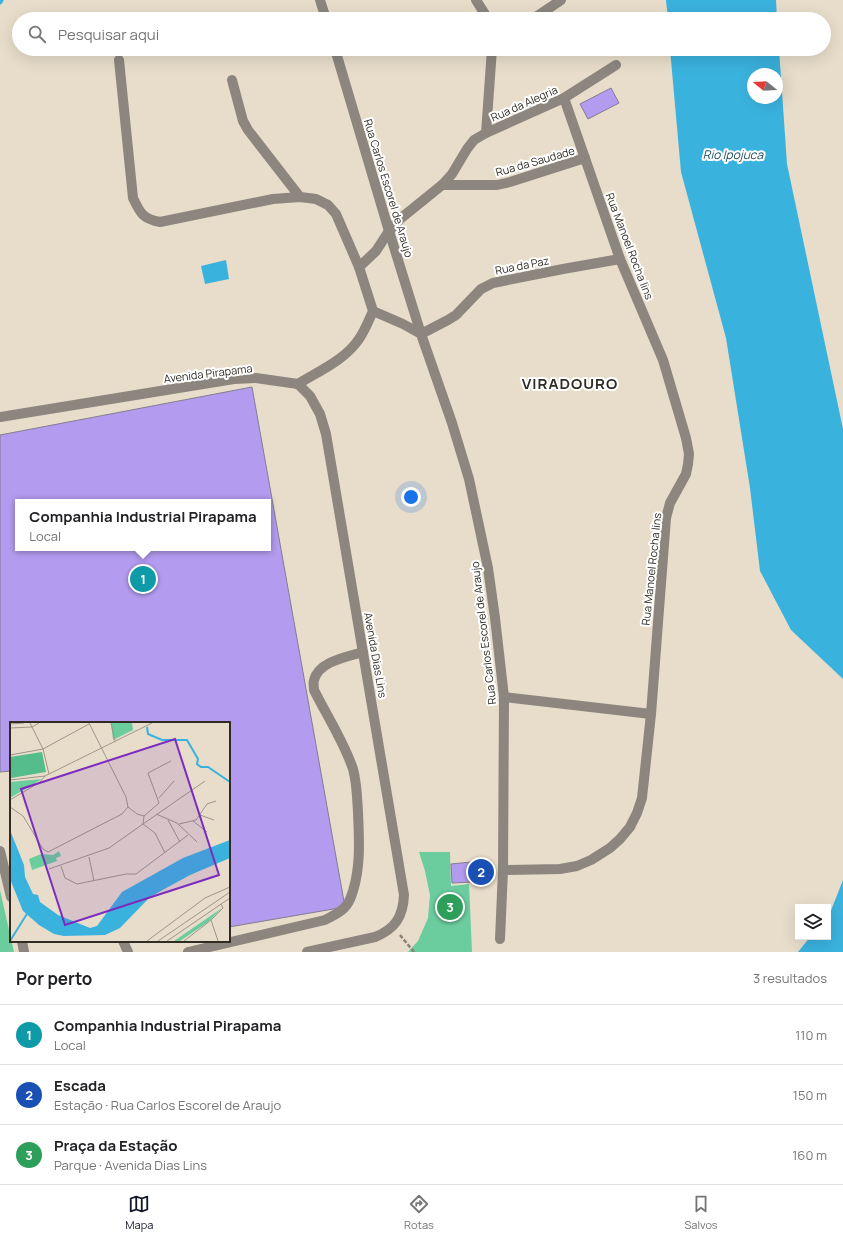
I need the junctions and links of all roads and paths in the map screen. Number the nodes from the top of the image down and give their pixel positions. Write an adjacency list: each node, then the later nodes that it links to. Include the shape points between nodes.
1 (320, 0): 4 (street)
2 (476, 0): 5 (street)
3 (561, 0): 6 (street)
4 (324, 12)
5 (484, 12)
6 (543, 12)
7 (337, 56): 17 (street, Rua Carlos Escorel de Araujo)
8 (492, 56): 13 (street)
9 (119, 60): 16 (street, via 133,198 144,217 160,222 273,199)
10 (616, 65): 12 (street, Rua da Alegria)
11 (232, 80): 16 (street, via 243,121 248,130)
12 (564, 98): 13 (street, Rua da Alegria); 14 (street, Rua Manoel Rocha lins)
13 (486, 133): 15 (street, Rua da Alegria, via 474,140)
14 (585, 158): 15 (street, Rua da Saudade, via 497,185); 18 (street, Rua Manoel Rocha lins)
15 (442, 185): 17 (street, Rua da Alegria)
16 (300, 197): 19 (street, via 316,199 328,205 336,214)
17 (389, 231): 19 (street, Rua da Alegria, via 376,251); 21 (street, Rua Carlos Escorel de Araujo)
18 (620, 259): 21 (street, Rua da Paz, via 492,283 481,289 448,320); 26 (street, Rua Manoel Rocha lins, via 663,360 689,454 686,474 670,503 666,518)
19 (359, 267): 20 (street)
20 (373, 311): 21 (street); 22 (street, via 360,338 342,358)
21 (421, 334): 25 (street, Rua Carlos Escorel de Araujo, via 469,479 488,568)
22 (298, 384): 23 (street, Avenida Pirapama, via 256,378 234,379); 24 (street, Avenida Dias Lins, via 310,396 320,414 326,434)
23 (0, 417)
24 (363, 652): 30 (street, Avenida Dias Lins, via 404,895 400,917); 36 (street, via 328,664 317,673 314,681 314,690 354,771 360,840 357,879 350,900 338,914 325,920)
25 (504, 697): 26 (street); 28 (street, Rua Carlos Escorel de Araujo)
26 (651, 714): 28 (street, Rua Manoel Rocha lins, via 642,798 630,827 620,839 591,860 577,866 560,869)
27 (0, 851): 29 (street)
28 (503, 870): 31 (street, Rua Carlos Escorel de Araujo)
29 (10, 893)
30 (393, 926): 37 (street, Avenida Dias Lins, via 375,937); 38 (path)
31 (500, 939)
32 (22, 942): 34 (street)
33 (123, 942): 35 (street)
34 (24, 952)
35 (128, 952)
36 (188, 952)
37 (306, 952)
38 (414, 952)

